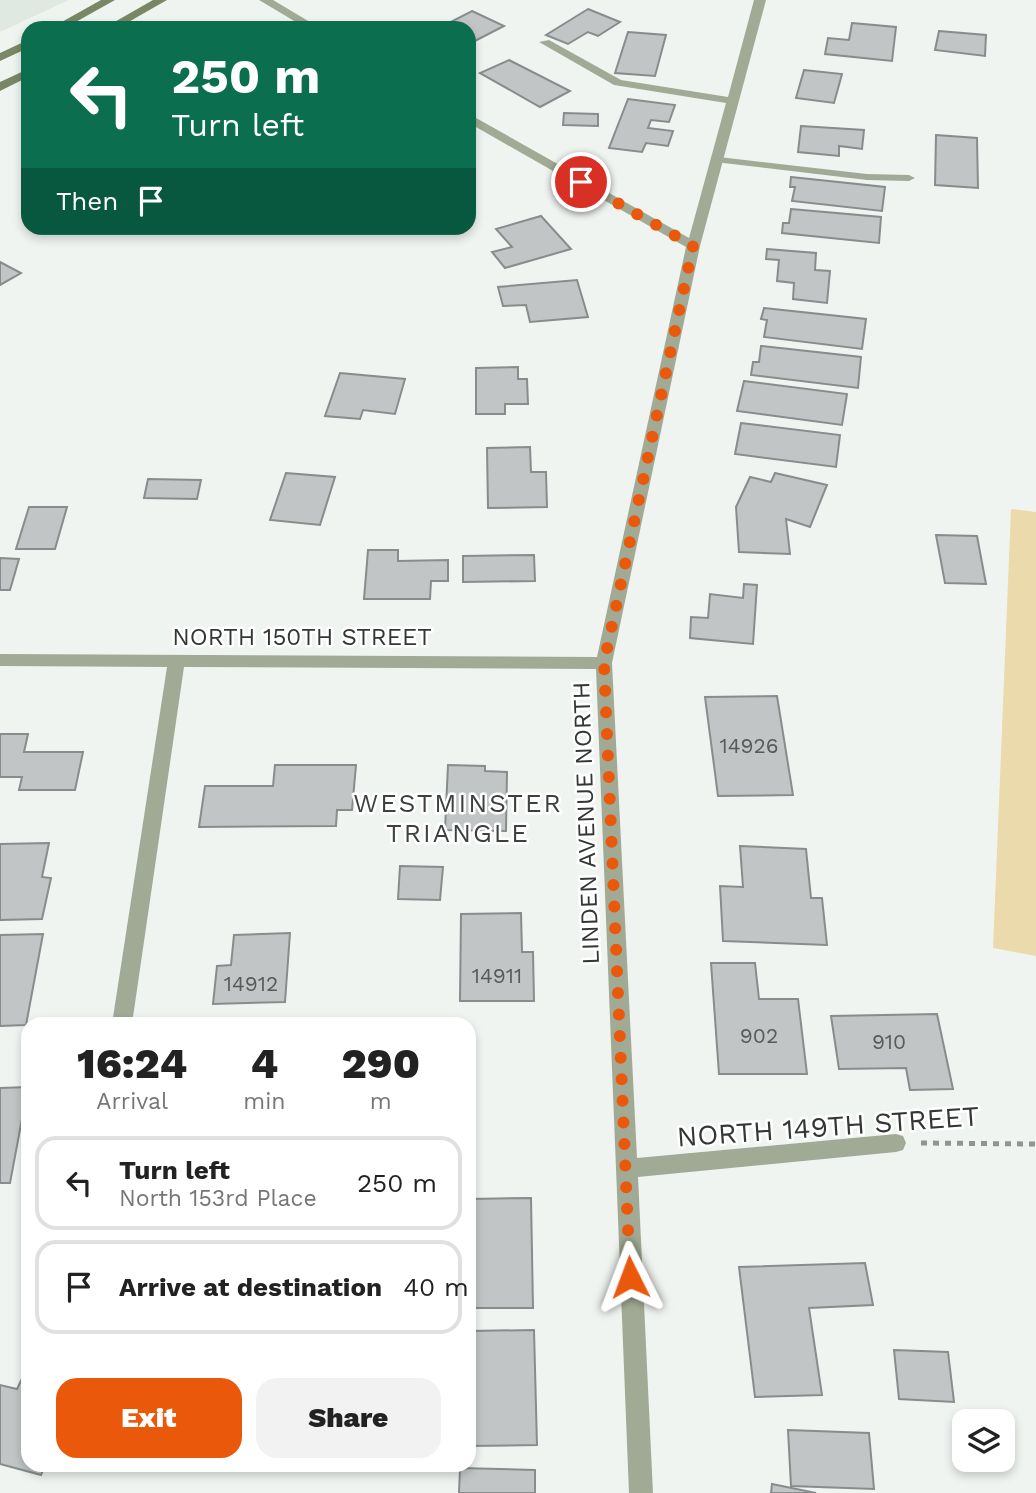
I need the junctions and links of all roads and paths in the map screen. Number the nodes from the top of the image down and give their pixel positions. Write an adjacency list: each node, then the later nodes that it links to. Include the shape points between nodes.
1 (108, 0): 5 (main road)
2 (161, 0): 6 (main road)
3 (265, 0): 7 (street)
4 (760, 0): 13 (street, LINDEN AVENUE NORTH)
5 (70, 21)
6 (123, 21)
7 (302, 21)
8 (545, 42): 13 (street, via 618,83)
9 (21, 47): 10 (main road)
10 (0, 58)
11 (21, 76): 12 (main road)
12 (0, 87)
13 (733, 101): 15 (street, LINDEN AVENUE NORTH)
14 (476, 122): 17 (street)
15 (719, 160): 16 (lane); 17 (street, LINDEN AVENUE NORTH)
16 (909, 178)
17 (693, 246): 20 (street, LINDEN AVENUE NORTH)
18 (0, 660): 19 (street, NORTH 150TH STREET)
19 (176, 661): 20 (street, NORTH 150TH STREET); 21 (street)
20 (604, 663): 24 (street, LINDEN AVENUE NORTH)
21 (123, 1017)
22 (896, 1143): 23 (path, NORTH 149TH STREET); 24 (street, NORTH 149TH STREET)
23 (1036, 1144)
24 (625, 1169): 25 (street, LINDEN AVENUE NORTH)
25 (641, 1493)

